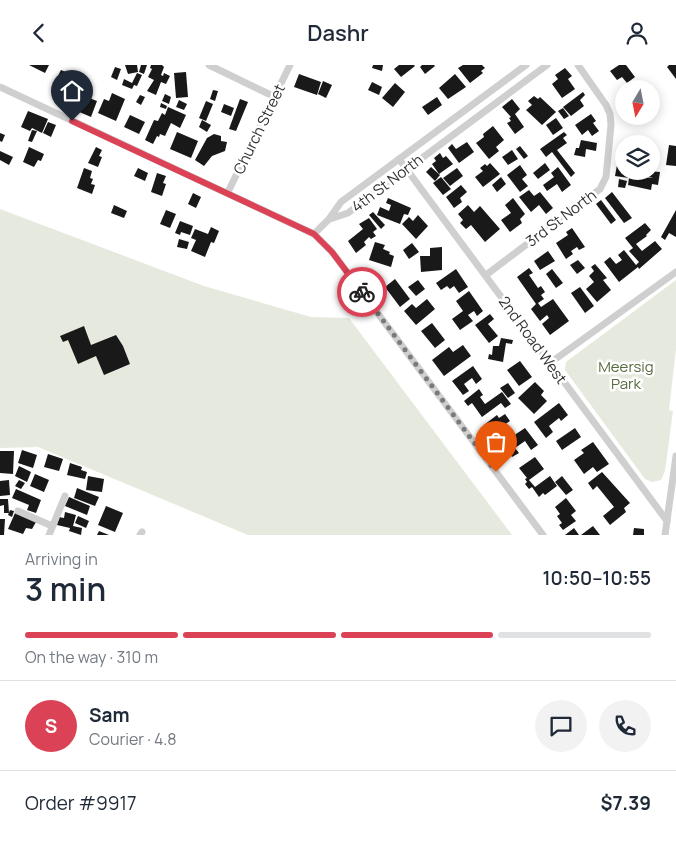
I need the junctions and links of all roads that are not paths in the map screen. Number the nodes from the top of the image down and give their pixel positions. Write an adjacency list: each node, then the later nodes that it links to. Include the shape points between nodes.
1 (208, 65): 7 (street)
2 (290, 65): 7 (street, Church Street)
3 (526, 65): 8 (street, 4th St North)
4 (547, 65): 9 (street, 4th St North)
5 (578, 65): 14 (street, 3rd St North, via 610,114 606,177 600,189)
6 (0, 87): 10 (street)
7 (275, 97): 10 (street, Church Street)
8 (399, 159): 9 (street, 2nd Road West); 11 (street, 4th St North, via 341,202)
9 (406, 169): 11 (street, 4th St North, via 348,213); 14 (street, 2nd Road West)
10 (228, 192): 12 (street)
11 (330, 219): 12 (street)
12 (314, 234): 22 (street, via 332,252)
13 (676, 272): 15 (street)
14 (486, 275): 15 (street, 2nd Road West)
15 (550, 363): 19 (street, 2nd Road West)
16 (676, 456): 19 (street)
17 (65, 496): 20 (street)
18 (18, 511): 20 (street)
19 (667, 521): 23 (street)
20 (52, 526): 21 (street)
21 (49, 535)
22 (543, 535)
23 (665, 535)

